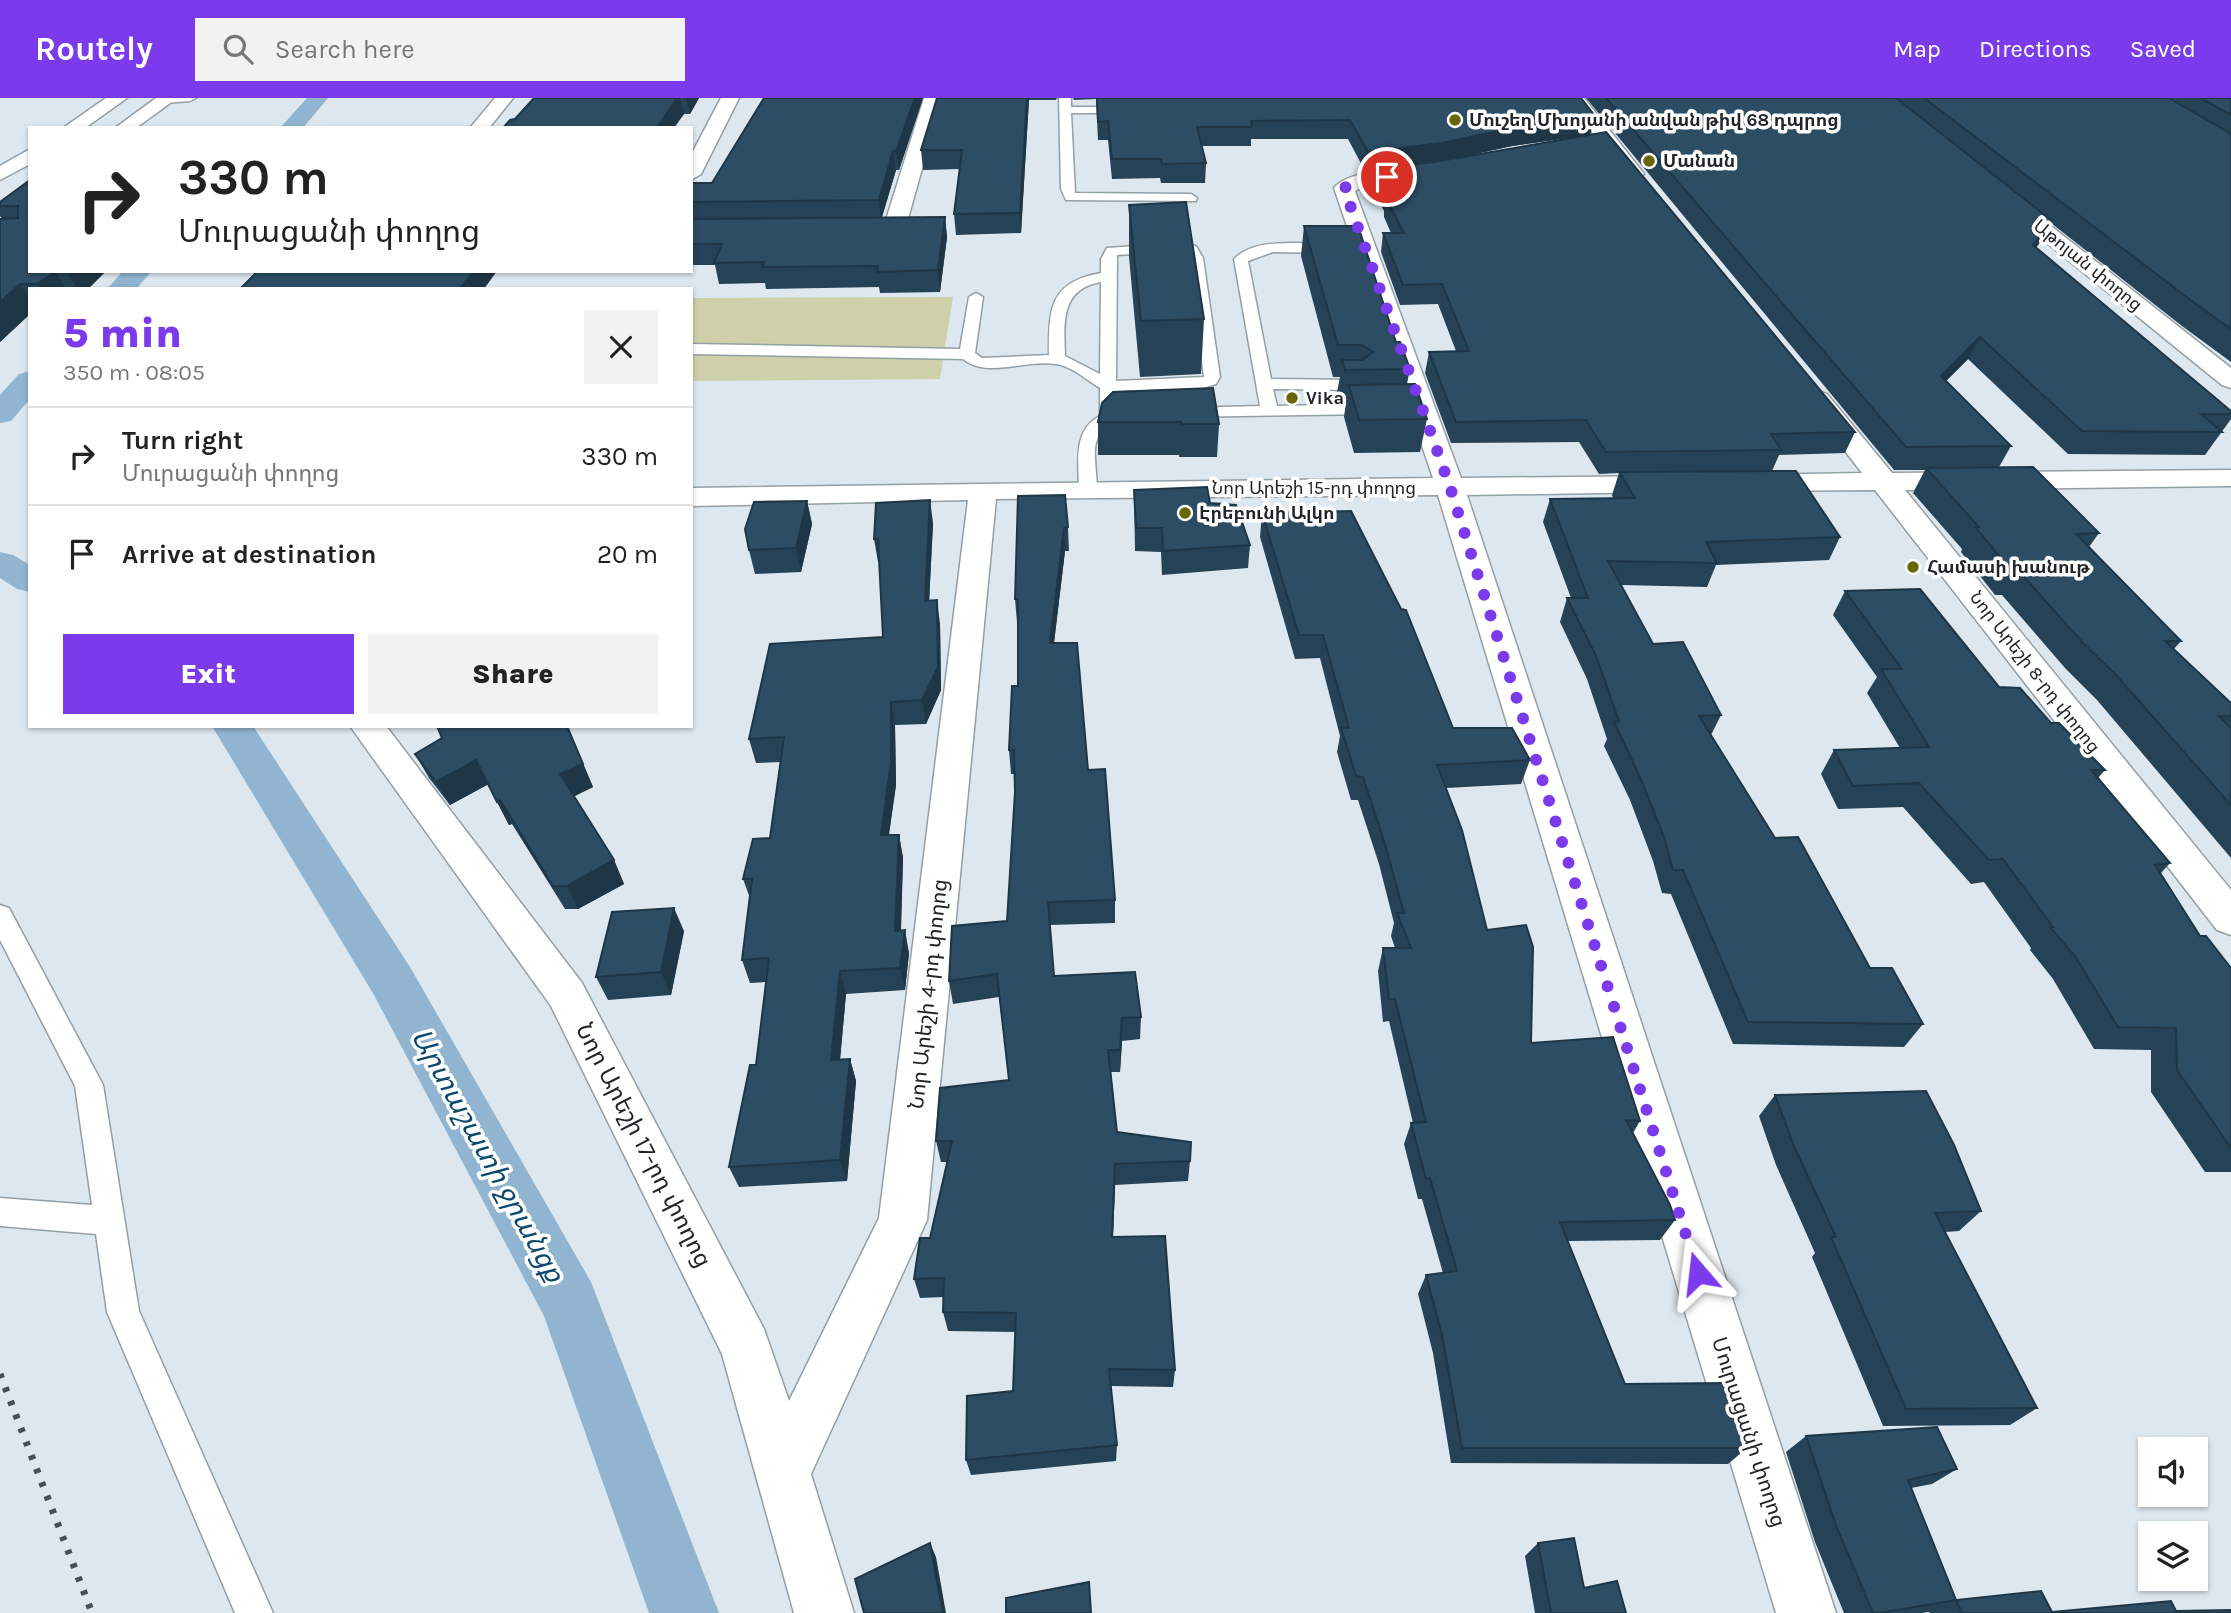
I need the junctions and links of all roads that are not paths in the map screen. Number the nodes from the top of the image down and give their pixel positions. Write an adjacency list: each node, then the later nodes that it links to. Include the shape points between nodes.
1 (118, 98): 10 (street)
2 (190, 98): 7 (lane)
3 (504, 98): 12 (street)
4 (730, 98): 15 (street)
5 (933, 98): 20 (street, via 894,229)
6 (1576, 98): 18 (street, via 1594,143)
7 (167, 99): 11 (street)
8 (1065, 104): 9 (lane); 19 (lane, via 1067,190 1071,197)
9 (1147, 110)
10 (75, 126)
11 (127, 126)
12 (481, 126)
13 (28, 156): 16 (street)
14 (1451, 168): 21 (street, Մուրացանի փողոց, via 1362,180 1344,188)
15 (693, 170)
16 (0, 174)
17 (1987, 185): 28 (street, Աթոյան փողոց)
18 (1651, 195)
19 (1191, 198)
20 (840, 229)
21 (1366, 248): 29 (lane, via 1265,249 1241,259); 32 (street, Մուրացանի փողոց)
22 (1108, 276): 26 (lane, via 1071,288 1056,319); 31 (lane); 31 (lane, via 1112,251 1191,249 1212,377 1203,383)
23 (976, 297): 25 (lane)
24 (693, 349): 25 (lane)
25 (967, 354): 26 (lane, via 978,363)
26 (1057, 359): 31 (lane)
27 (1799, 376): 38 (street, Նոր Արեշի 8-րդ փողոց)
28 (2231, 380)
29 (1265, 384): 30 (lane); 33 (lane)
30 (1357, 384)
31 (1108, 386): 36 (lane)
32 (1408, 409): 33 (lane); 39 (street, Մուրացանի փողոց)
33 (1269, 410): 34 (lane)
34 (1174, 413)
35 (1147, 414): 36 (lane)
36 (1108, 417): 40 (lane, via 1089,432)
37 (2231, 478): 38 (street, Նոր Արեշի 15-րդ փողոց)
38 (1886, 482): 39 (street, Նոր Արեշի 15-րդ փողոց); 45 (street, Նոր Արեշի 8-րդ փողոց)
39 (1450, 487): 40 (street, Նոր Արեշի 15-րդ փողոց); 51 (street, Մուրացանի փողոց)
40 (1088, 490): 41 (street, Նոր Արեշի 15-րդ փողոց)
41 (983, 491): 42 (street, Նոր Արեշի 15-րդ փողոց); 48 (street, Նոր Արեշի 4-րդ փողոց, via 903,1220)
42 (693, 498)
43 (368, 728): 48 (street, Նոր Արեշի 17-րդ փողոց, via 568,995 746,1347)
44 (0, 915): 47 (lane, via 89,1085)
45 (2231, 919)
46 (0, 1212): 47 (lane)
47 (109, 1221): 49 (lane, via 122,1312)
48 (783, 1472): 50 (street, Նոր Արեշի 17-րդ փողոց)
49 (254, 1613)
50 (824, 1613)
51 (1806, 1613)

